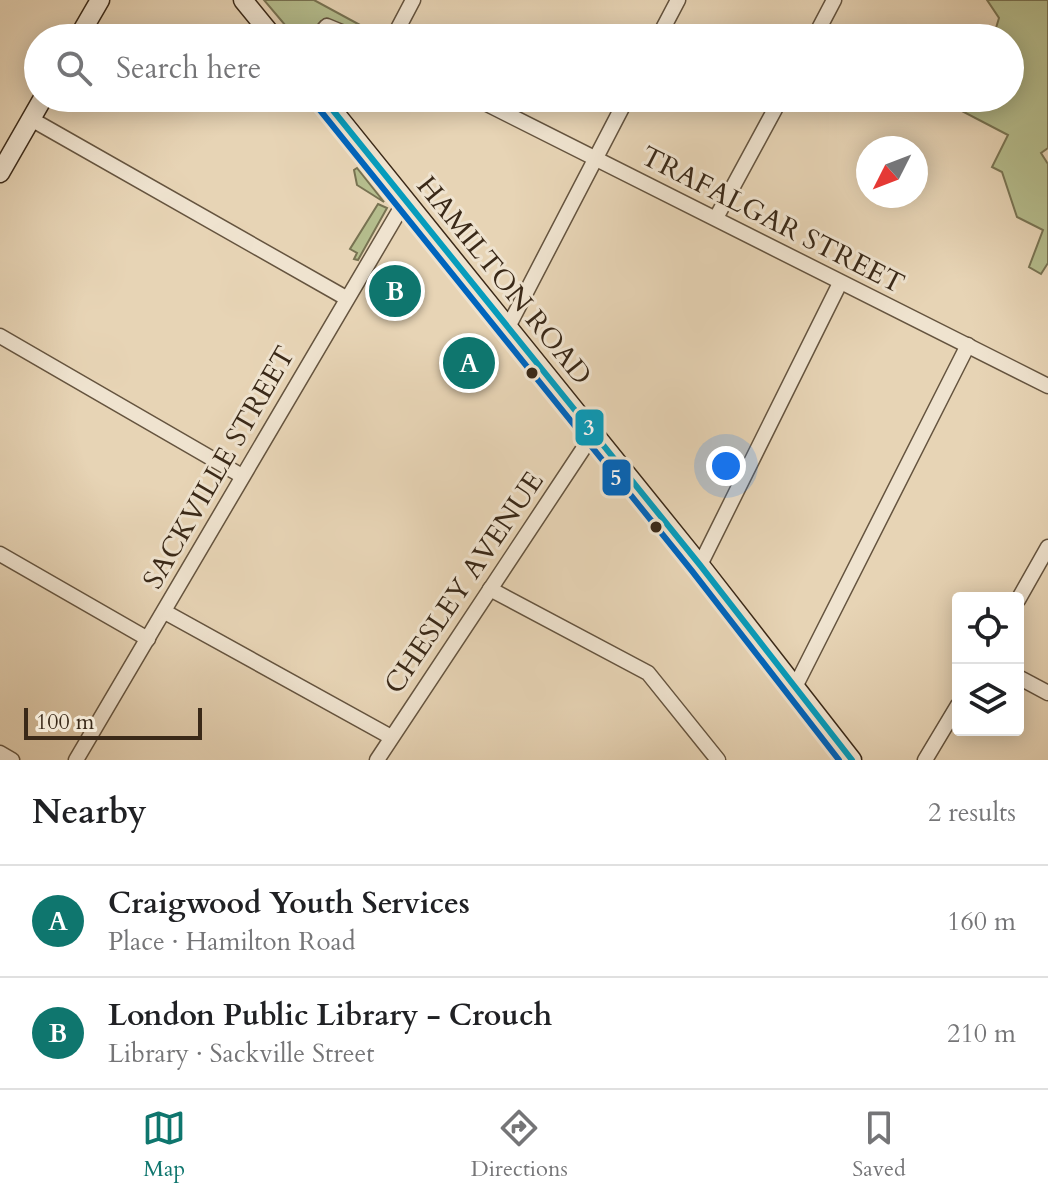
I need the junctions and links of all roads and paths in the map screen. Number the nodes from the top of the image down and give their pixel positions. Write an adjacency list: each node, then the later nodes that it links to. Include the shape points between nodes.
1 (100, 0): 6 (main road)
2 (243, 0): 7 (main road)
3 (413, 0): 8 (street)
4 (678, 0): 9 (street)
5 (834, 0): 10 (street)
6 (86, 24)
7 (263, 24)
8 (400, 24)
9 (665, 24)
10 (821, 24)
11 (35, 112): 16 (main road)
12 (334, 112): 19 (main road, HAMILTON ROAD)
13 (503, 112): 17 (street, TRAFALGAR STREET)
14 (620, 112): 17 (street)
15 (773, 112): 20 (street)
16 (31, 119): 18 (main road); 22 (street)
17 (595, 159): 20 (street, TRAFALGAR STREET); 23 (street)
18 (0, 173)
19 (405, 201): 22 (street, SACKVILLE STREET); 23 (main road, HAMILTON ROAD)
20 (716, 218): 21 (street, TRAFALGAR STREET)
21 (840, 283): 25 (street, TRAFALGAR STREET); 31 (street)
22 (346, 298): 28 (street, SACKVILLE STREET)
23 (507, 329): 27 (main road, HAMILTON ROAD)
24 (0, 336): 28 (street)
25 (968, 345): 26 (street, TRAFALGAR STREET); 37 (street)
26 (1048, 386)
27 (593, 434): 31 (main road, HAMILTON ROAD); 32 (street, CHESLEY AVENUE)
28 (242, 476): 34 (street, SACKVILLE STREET)
29 (1048, 547): 33 (street)
30 (0, 554): 35 (street)
31 (700, 565): 37 (main road, HAMILTON ROAD)
32 (490, 589): 40 (street, CHESLEY AVENUE); 45 (street, via 648,673)
33 (1023, 592)
34 (165, 612): 35 (street, SACKVILLE STREET); 40 (street)
35 (148, 639): 43 (street, SACKVILLE STREET)
36 (1024, 680): 38 (street)
37 (795, 687): 46 (main road, HAMILTON ROAD)
38 (1048, 693)
39 (952, 715): 47 (street)
40 (391, 737): 44 (street, CHESLEY AVENUE)
41 (0, 753): 42 (street)
42 (12, 760)
43 (76, 760)
44 (377, 760)
45 (718, 760)
46 (852, 760)
47 (925, 760)

